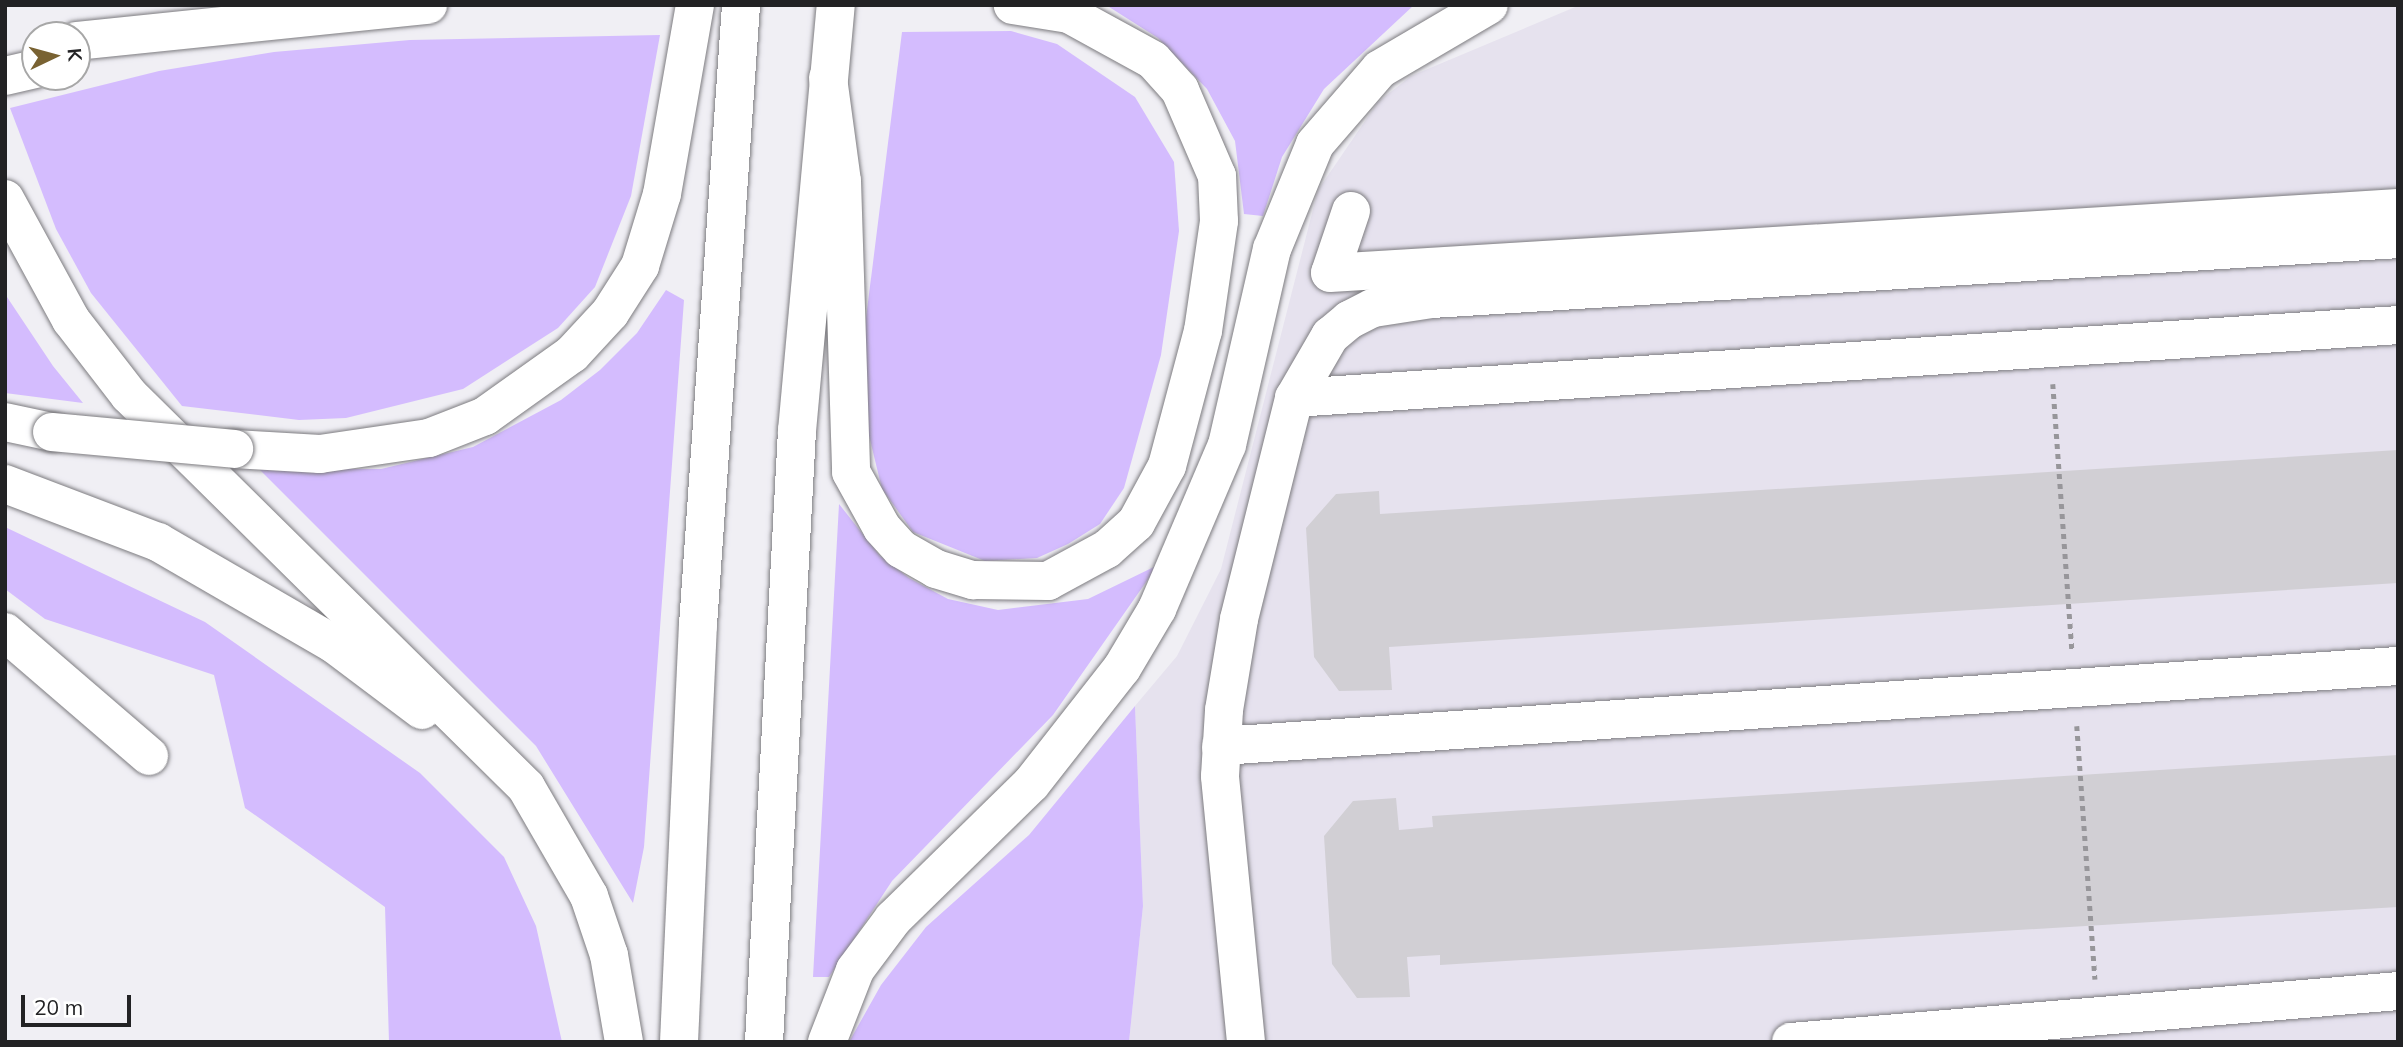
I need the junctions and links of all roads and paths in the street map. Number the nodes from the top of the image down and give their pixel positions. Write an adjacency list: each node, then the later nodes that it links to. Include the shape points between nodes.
1 (428, 5): 7 (main road)
2 (695, 5): 17 (main road, bridge, via 662,194 640,266 610,313 572,354 485,416 429,438 334,453 52,432)
3 (741, 5): 26 (main road, via 698,625)
4 (836, 5): 10 (main road)
5 (1013, 5): 10 (main road, via 1069,14 1153,60 1180,90 1217,176 1219,221 1205,317 1167,466 1136,523 1107,550 1048,581 973,580 936,569 901,549 882,528 850,472 842,181)
6 (1489, 5): 28 (main road, via 1380,69 1315,144 1272,248 1227,444 1157,610 1115,678 1031,784 893,919 855,970)
7 (174, 32): 8 (main road); 9 (main road)
8 (91, 40)
9 (91, 54)
10 (828, 78): 27 (main road, via 797,431)
11 (5, 200): 22 (main road, via 71,320 130,395)
12 (2398, 208): 13 (main road, via 1330,273)
13 (1351, 211)
14 (2398, 239): 16 (main road, via 1432,299 1373,308 1349,320 1330,335)
15 (2398, 325): 16 (main road)
16 (1294, 398): 21 (main road, via 1240,619)
17 (5, 422)
18 (5, 484): 22 (main road, via 158,542 334,644 442,725)
19 (5, 632): 23 (main road)
20 (2398, 666): 21 (main road)
21 (1221, 746): 29 (main road)
22 (491, 748): 25 (main road, via 572,858 609,955)
23 (149, 755)
24 (2398, 991): 30 (main road)
25 (624, 1042)
26 (679, 1042)
27 (764, 1042)
28 (827, 1042)
29 (1246, 1042)
30 (1791, 1042)

